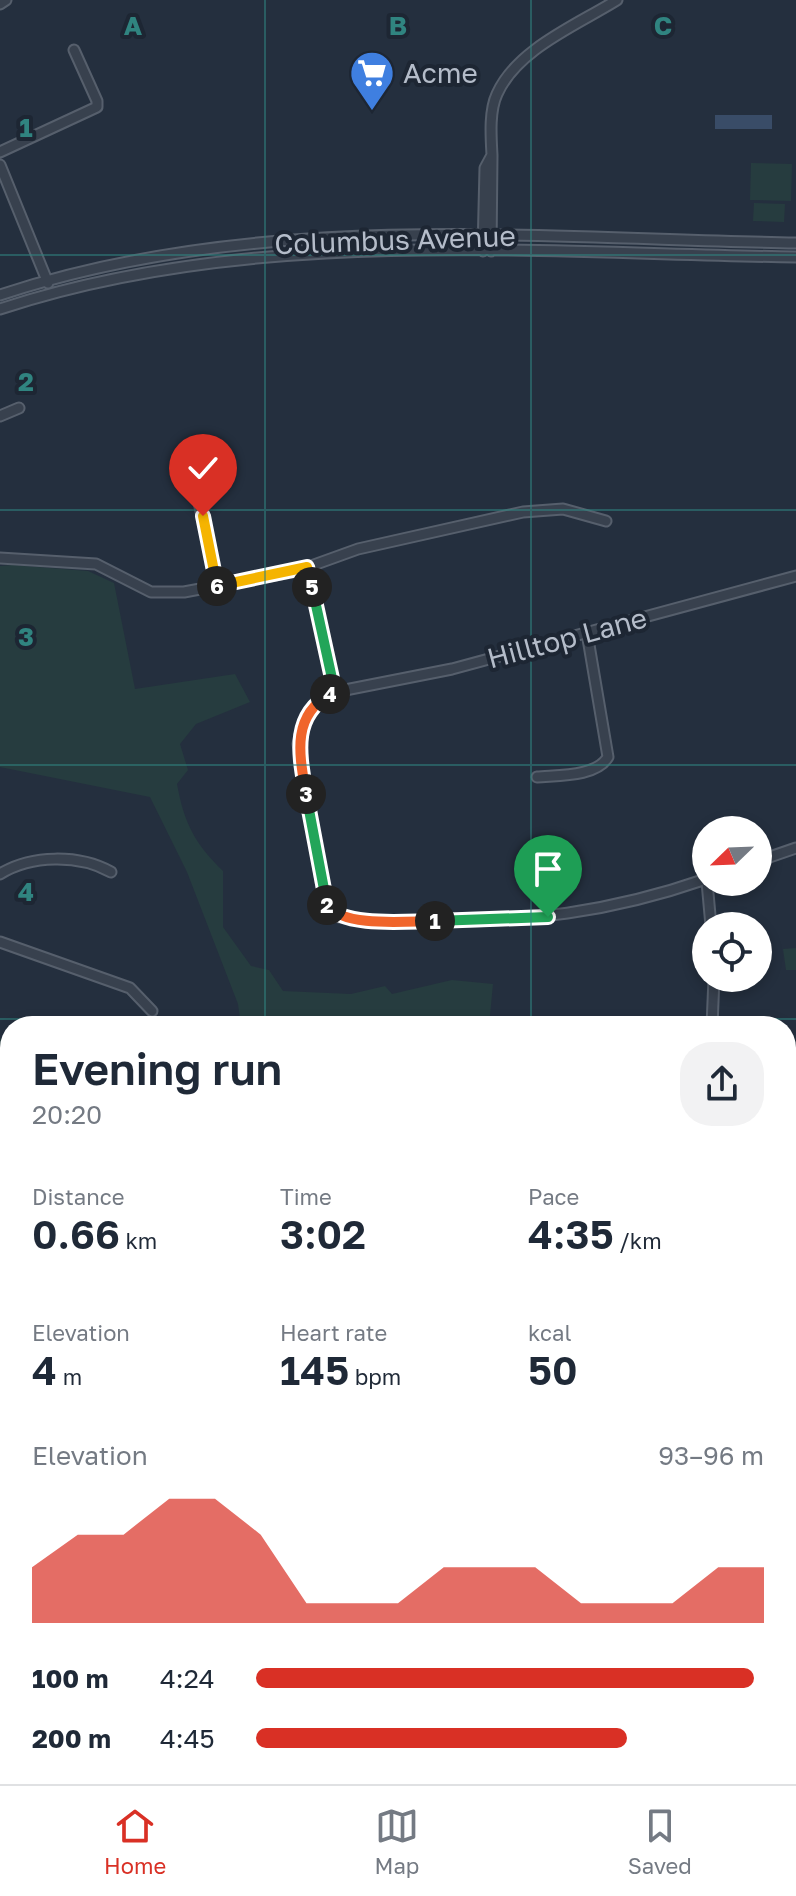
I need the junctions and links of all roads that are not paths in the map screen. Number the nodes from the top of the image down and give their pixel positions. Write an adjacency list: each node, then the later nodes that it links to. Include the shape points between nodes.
1 (6, 0): 3 (street)
2 (617, 0): 7 (street, via 540,47 511,74 494,100)
3 (0, 4)
4 (74, 50): 5 (street, via 97,107)
5 (0, 152)
6 (0, 165): 11 (street)
7 (488, 235): 8 (street, Columbus Avenue); 9 (street); 11 (street, Columbus Avenue, via 356,236 209,248 117,261)
8 (796, 243)
9 (487, 251): 10 (street, Columbus Avenue); 12 (street, Columbus Avenue, via 376,251 194,265)
10 (796, 257)
11 (47, 280): 12 (street); 13 (street, Columbus Avenue)
12 (51, 294): 14 (street, Columbus Avenue)
13 (0, 295)
14 (0, 309)
15 (19, 408): 16 (street)
16 (0, 416)
17 (197, 493): 22 (street)
18 (606, 521): 20 (street, via 563,509 523,512 361,548)
19 (0, 558): 22 (street, via 96,564 151,592)
20 (307, 567): 22 (street); 24 (street)
21 (796, 576): 23 (street, Hilltop Lane)
22 (217, 586)
23 (587, 633): 24 (street, Hilltop Lane, via 400,681); 25 (street, via 608,757 590,770)
24 (335, 692): 30 (street, via 306,718 298,744 324,899 339,917 548,917 628,904)
25 (537, 777)
26 (796, 848): 27 (street)
27 (772, 856)
28 (111, 872): 29 (street, via 97,864 46,859)
29 (0, 874)
30 (692, 885)
31 (0, 942): 33 (street, via 130,988)
32 (713, 992): 34 (street)
33 (152, 1011)
34 (712, 1016)

